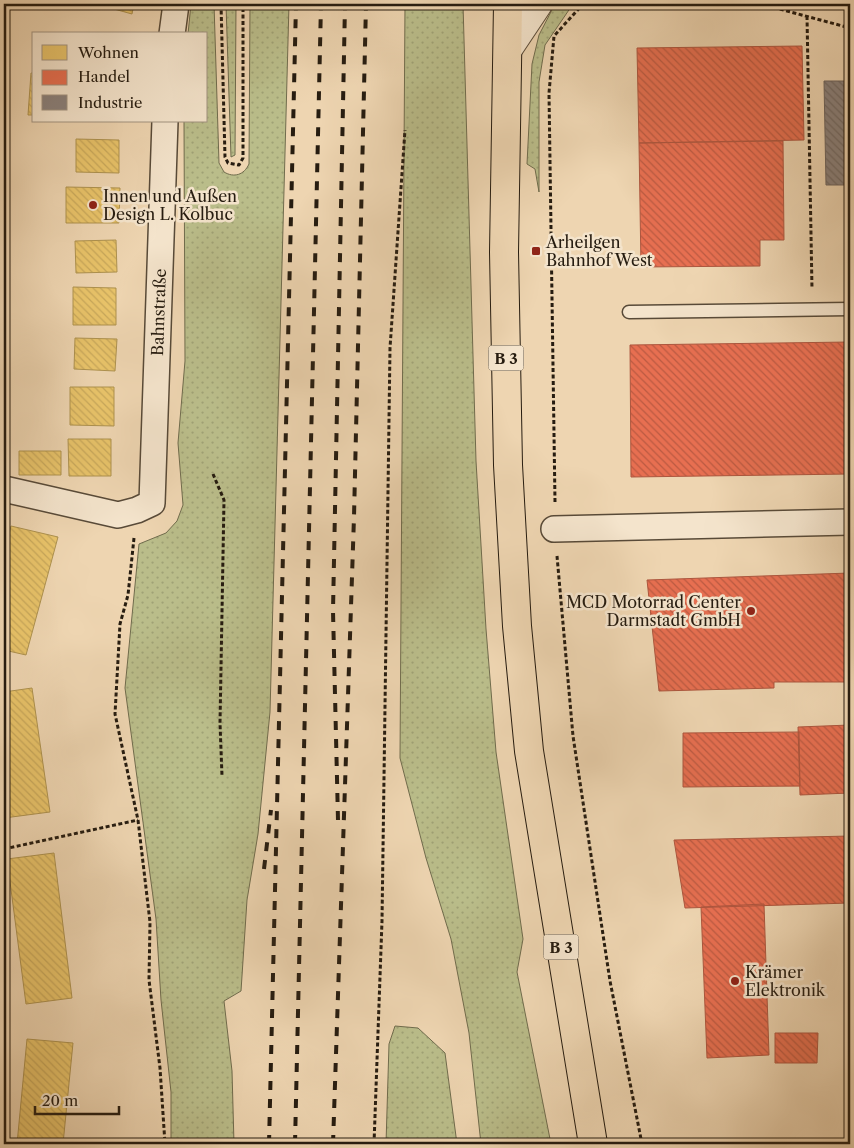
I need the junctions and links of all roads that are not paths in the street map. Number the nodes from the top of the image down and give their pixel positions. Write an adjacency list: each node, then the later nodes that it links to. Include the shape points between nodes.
1 (176, 4): 4 (street)
2 (508, 4): 5 (main road, B 3)
3 (538, 4): 5 (street)
4 (172, 32)
5 (508, 49): 12 (main road, B 3, via 504,252 508,465 516,626 529,750)
6 (165, 122): 9 (street, Bahnstraße, via 152,503 118,515)
7 (850, 309): 8 (lane)
8 (629, 312)
9 (4, 489)
10 (850, 522): 11 (street)
11 (554, 529)
12 (593, 1144)

